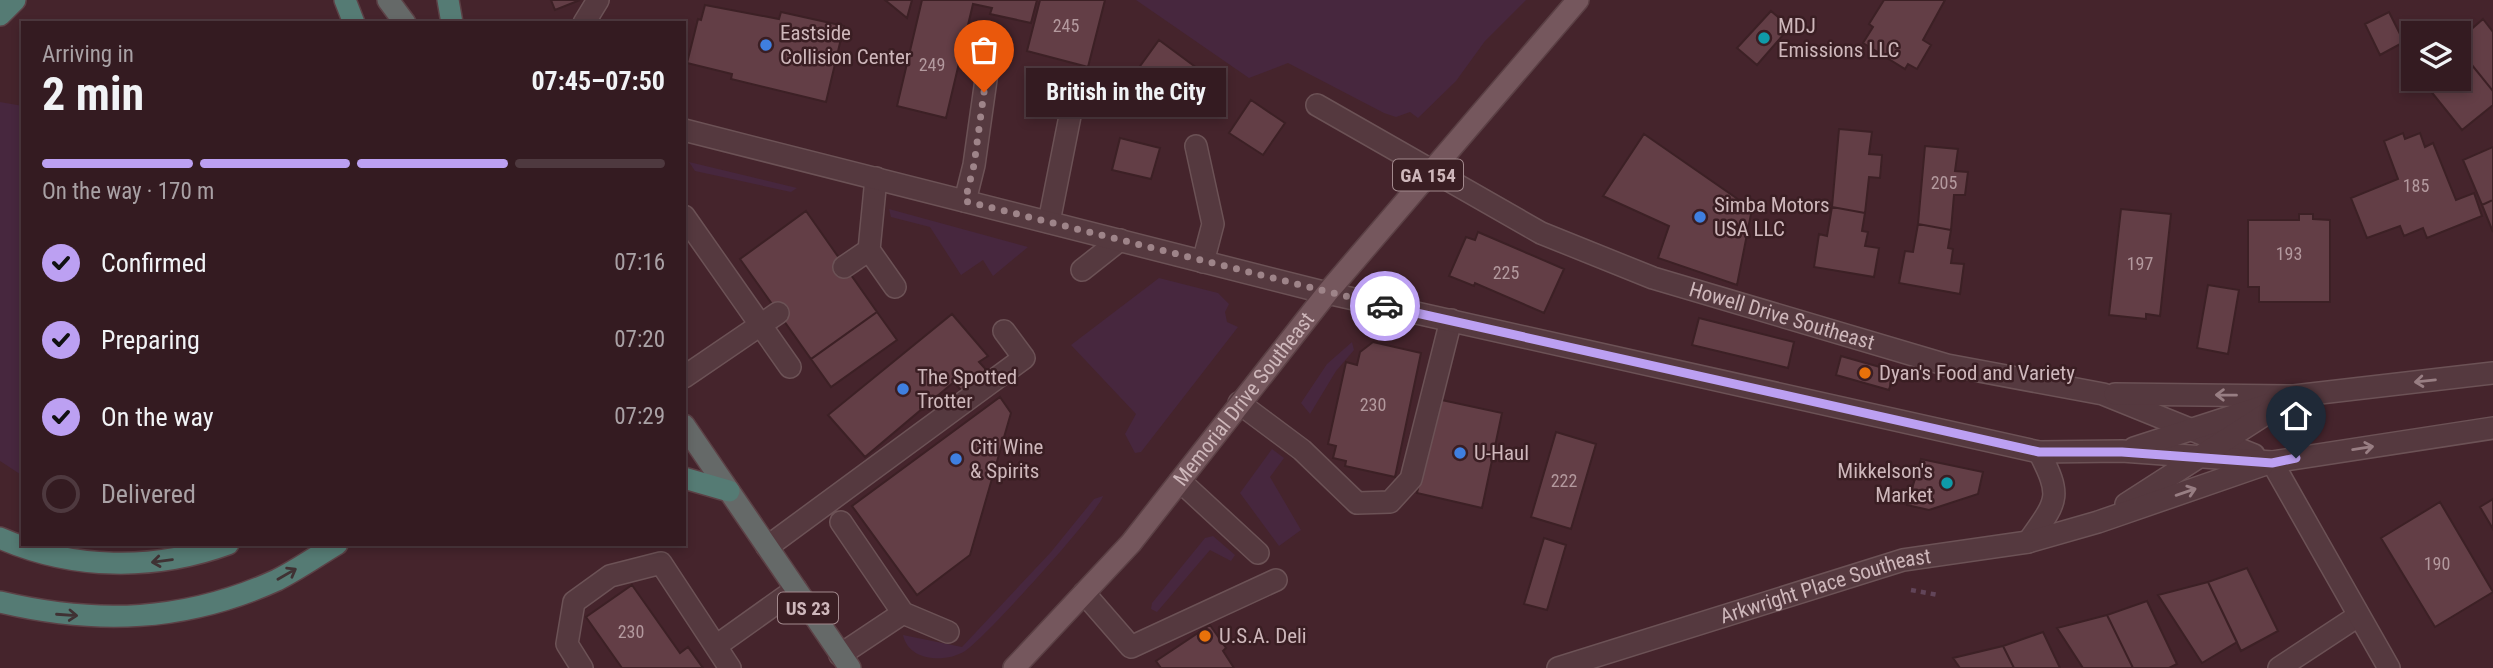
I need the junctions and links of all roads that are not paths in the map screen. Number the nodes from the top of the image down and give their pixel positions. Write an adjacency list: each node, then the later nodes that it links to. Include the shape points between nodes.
1 (15, 0): 7 (highway)
2 (345, 0): 8 (highway)
3 (388, 0): 9 (highway)
4 (448, 0): 10 (highway)
5 (598, 0): 11 (street)
6 (1578, 0): 17 (main road, Memorial Drive Southeast / GA 154)
7 (0, 15)
8 (353, 21)
9 (404, 21)
10 (452, 21)
11 (585, 21)
12 (991, 44): 19 (street)
13 (1073, 101): 21 (street)
14 (1317, 105): 17 (street, Howell Drive Southeast)
15 (686, 130): 18 (street)
16 (1196, 146): 24 (street, via 1213,224)
17 (1430, 173): 28 (main road, Memorial Drive Southeast / GA 154); 35 (street, Howell Drive Southeast, via 1541,233 1620,255 1653,278 1947,365)
18 (876, 178): 19 (street); 23 (street)
19 (965, 201): 21 (street)
20 (686, 218): 29 (street)
21 (1049, 222): 22 (street)
22 (1121, 240): 24 (street); 26 (street)
23 (869, 250): 25 (street); 27 (street)
24 (1203, 262): 28 (street)
25 (844, 267)
26 (1082, 270)
27 (895, 287)
28 (1327, 293): 30 (street); 37 (main road, Memorial Drive Southeast / GA 154)
29 (769, 318): 32 (street); 34 (street)
30 (1451, 320): 37 (street, via 1411,479 1390,502 1357,503 1302,450); 42 (street)
31 (1004, 331): 57 (street, via 1024,358)
32 (790, 367)
33 (2493, 373): 36 (street, one-way to 36)
34 (686, 376)
35 (2103, 394): 36 (street, one-way to 35); 40 (street, Howell Drive Southeast)
36 (2294, 396): 40 (street); 41 (street, Arkwright Place Southeast)
37 (1240, 403): 47 (main road, Memorial Drive Southeast / GA 154)
38 (686, 428): 48 (highway, US 23)
39 (2493, 428): 45 (street, one-way to 39)
40 (2190, 430): 41 (street, Howell Drive Southeast); 43 (street)
41 (2222, 442): 44 (street, Arkwright Place Southeast); 45 (street, Howell Drive Southeast)
42 (2039, 452): 43 (street); 52 (street, via 2055,482 2052,509)
43 (2122, 452): 44 (street)
44 (2199, 457): 45 (street); 50 (street, Arkwright Place Southeast)
45 (2272, 463): 50 (street, Arkwright Place Southeast, one-way to 45); 64 (street)
46 (686, 479): 48 (highway)
47 (1180, 481): 58 (street); 61 (main road, Memorial Drive Southeast / GA 154)
48 (729, 491): 57 (highway, US 23)
49 (841, 522): 63 (street)
50 (2098, 523): 52 (street, Arkwright Place Southeast)
51 (0, 538): 53 (highway, one-way to 51)
52 (2028, 542): 71 (street, Arkwright Place Southeast, via 1903,560)
53 (21, 545)
54 (24, 546): 55 (highway, one-way to 54, via 171,560 108,563 57,557)
55 (221, 546)
56 (334, 546): 62 (highway, one-way to 56, via 58,615 118,617 194,610 279,579)
57 (767, 547): 60 (highway, US 23)
58 (1258, 553)
59 (1276, 580): 61 (street, via 1131,647)
60 (796, 589): 66 (street); 67 (highway, US 23)
61 (1084, 593): 70 (main road, Memorial Drive Southeast / GA 154)
62 (0, 602)
63 (903, 613): 65 (street); 67 (street)
64 (2358, 617): 72 (street); 73 (street)
65 (948, 632)
66 (716, 646): 68 (street, via 661,564 610,576 574,602 567,645); 69 (street)
67 (845, 661)
68 (582, 668)
69 (730, 668)
70 (1014, 668)
71 (1558, 668)
72 (2279, 668)
73 (2389, 668)

